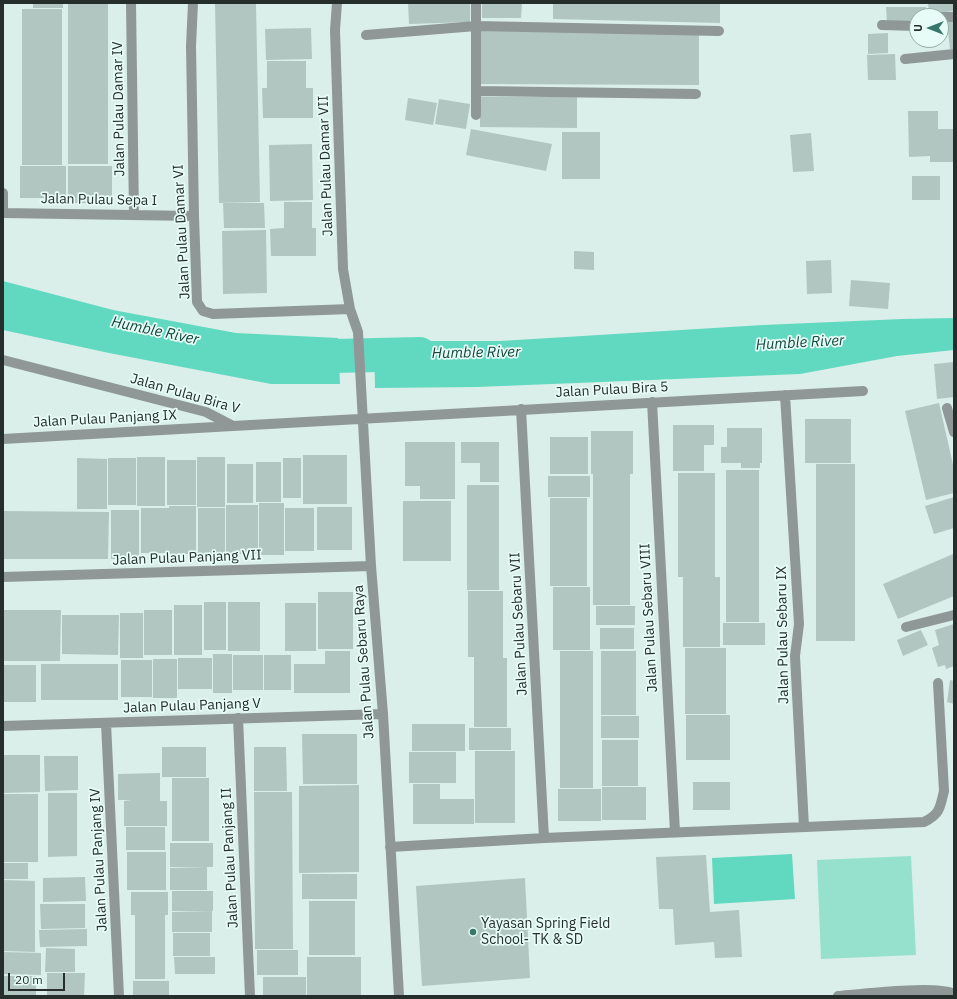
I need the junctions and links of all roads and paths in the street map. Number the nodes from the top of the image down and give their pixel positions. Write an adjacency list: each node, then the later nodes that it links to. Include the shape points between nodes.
1 (131, 3): 17 (street, Jalan Pulau Damar IV)
2 (193, 3): 18 (street, Jalan Pulau Damar VI)
3 (337, 3): 19 (street, Jalan Pulau Damar VII, via 335,30 344,269)
4 (476, 3): 6 (street)
5 (882, 25): 7 (street)
6 (476, 26): 8 (street); 9 (street); 12 (street)
7 (909, 26)
8 (719, 31)
9 (366, 35)
10 (954, 54): 11 (street)
11 (905, 59)
12 (476, 91): 13 (street); 14 (street)
13 (696, 94)
14 (476, 115)
15 (3, 193): 16 (street)
16 (3, 213): 17 (street, Jalan Pulau Sepa I)
17 (134, 215): 18 (street, Jalan Pulau Sepa I)
18 (194, 216): 19 (street, Jalan Pulau Damar VI, via 197,302 203,311 213,314)
19 (350, 309): 20 (street, Jalan Pulau Damar VII)
20 (357, 329): 27 (street, Jalan Pulau Sebaru Raya)
21 (3, 360): 28 (street, Jalan Pulau Bira V, via 206,412)
22 (863, 391): 23 (street, Jalan Pulau Bira 5)
23 (785, 395): 24 (street, Jalan Pulau Bira 5); 40 (street, Jalan Pulau Sebaru IX, via 799,624 795,656)
24 (652, 402): 26 (street, Jalan Pulau Bira 5); 41 (street, Jalan Pulau Sebaru VIII)
25 (947, 408): 29 (street)
26 (521, 409): 27 (street, Jalan Pulau Bira 5); 42 (street, Jalan Pulau Sebaru VII)
27 (362, 418): 28 (street, Jalan Pulau Bira V); 31 (street, Jalan Pulau Sebaru Raya)
28 (232, 426): 30 (street, Jalan Pulau Panjang IX)
29 (954, 432)
30 (3, 439)
31 (371, 566): 32 (street, Jalan Pulau Panjang VII); 36 (street, Jalan Pulau Sebaru Raya)
32 (3, 577)
33 (954, 614): 34 (street)
34 (906, 627)
35 (938, 683): 40 (street, via 944,791 941,806 934,817 924,822)
36 (383, 714): 37 (street, Jalan Pulau Panjang V); 43 (street, Jalan Pulau Sebaru Raya)
37 (238, 718): 38 (street, Jalan Pulau Panjang V); 46 (street, Jalan Pulau Panjang II)
38 (106, 723): 39 (street, Jalan Pulau Panjang V); 45 (street, Jalan Pulau Panjang IV)
39 (3, 726)
40 (804, 827): 41 (street)
41 (675, 832): 42 (street)
42 (544, 838): 43 (street)
43 (390, 847): 47 (street, Jalan Pulau Sebaru Raya)
44 (954, 994): 48 (street, via 939,990)
45 (119, 996)
46 (250, 996)
47 (399, 996)
48 (838, 996)

